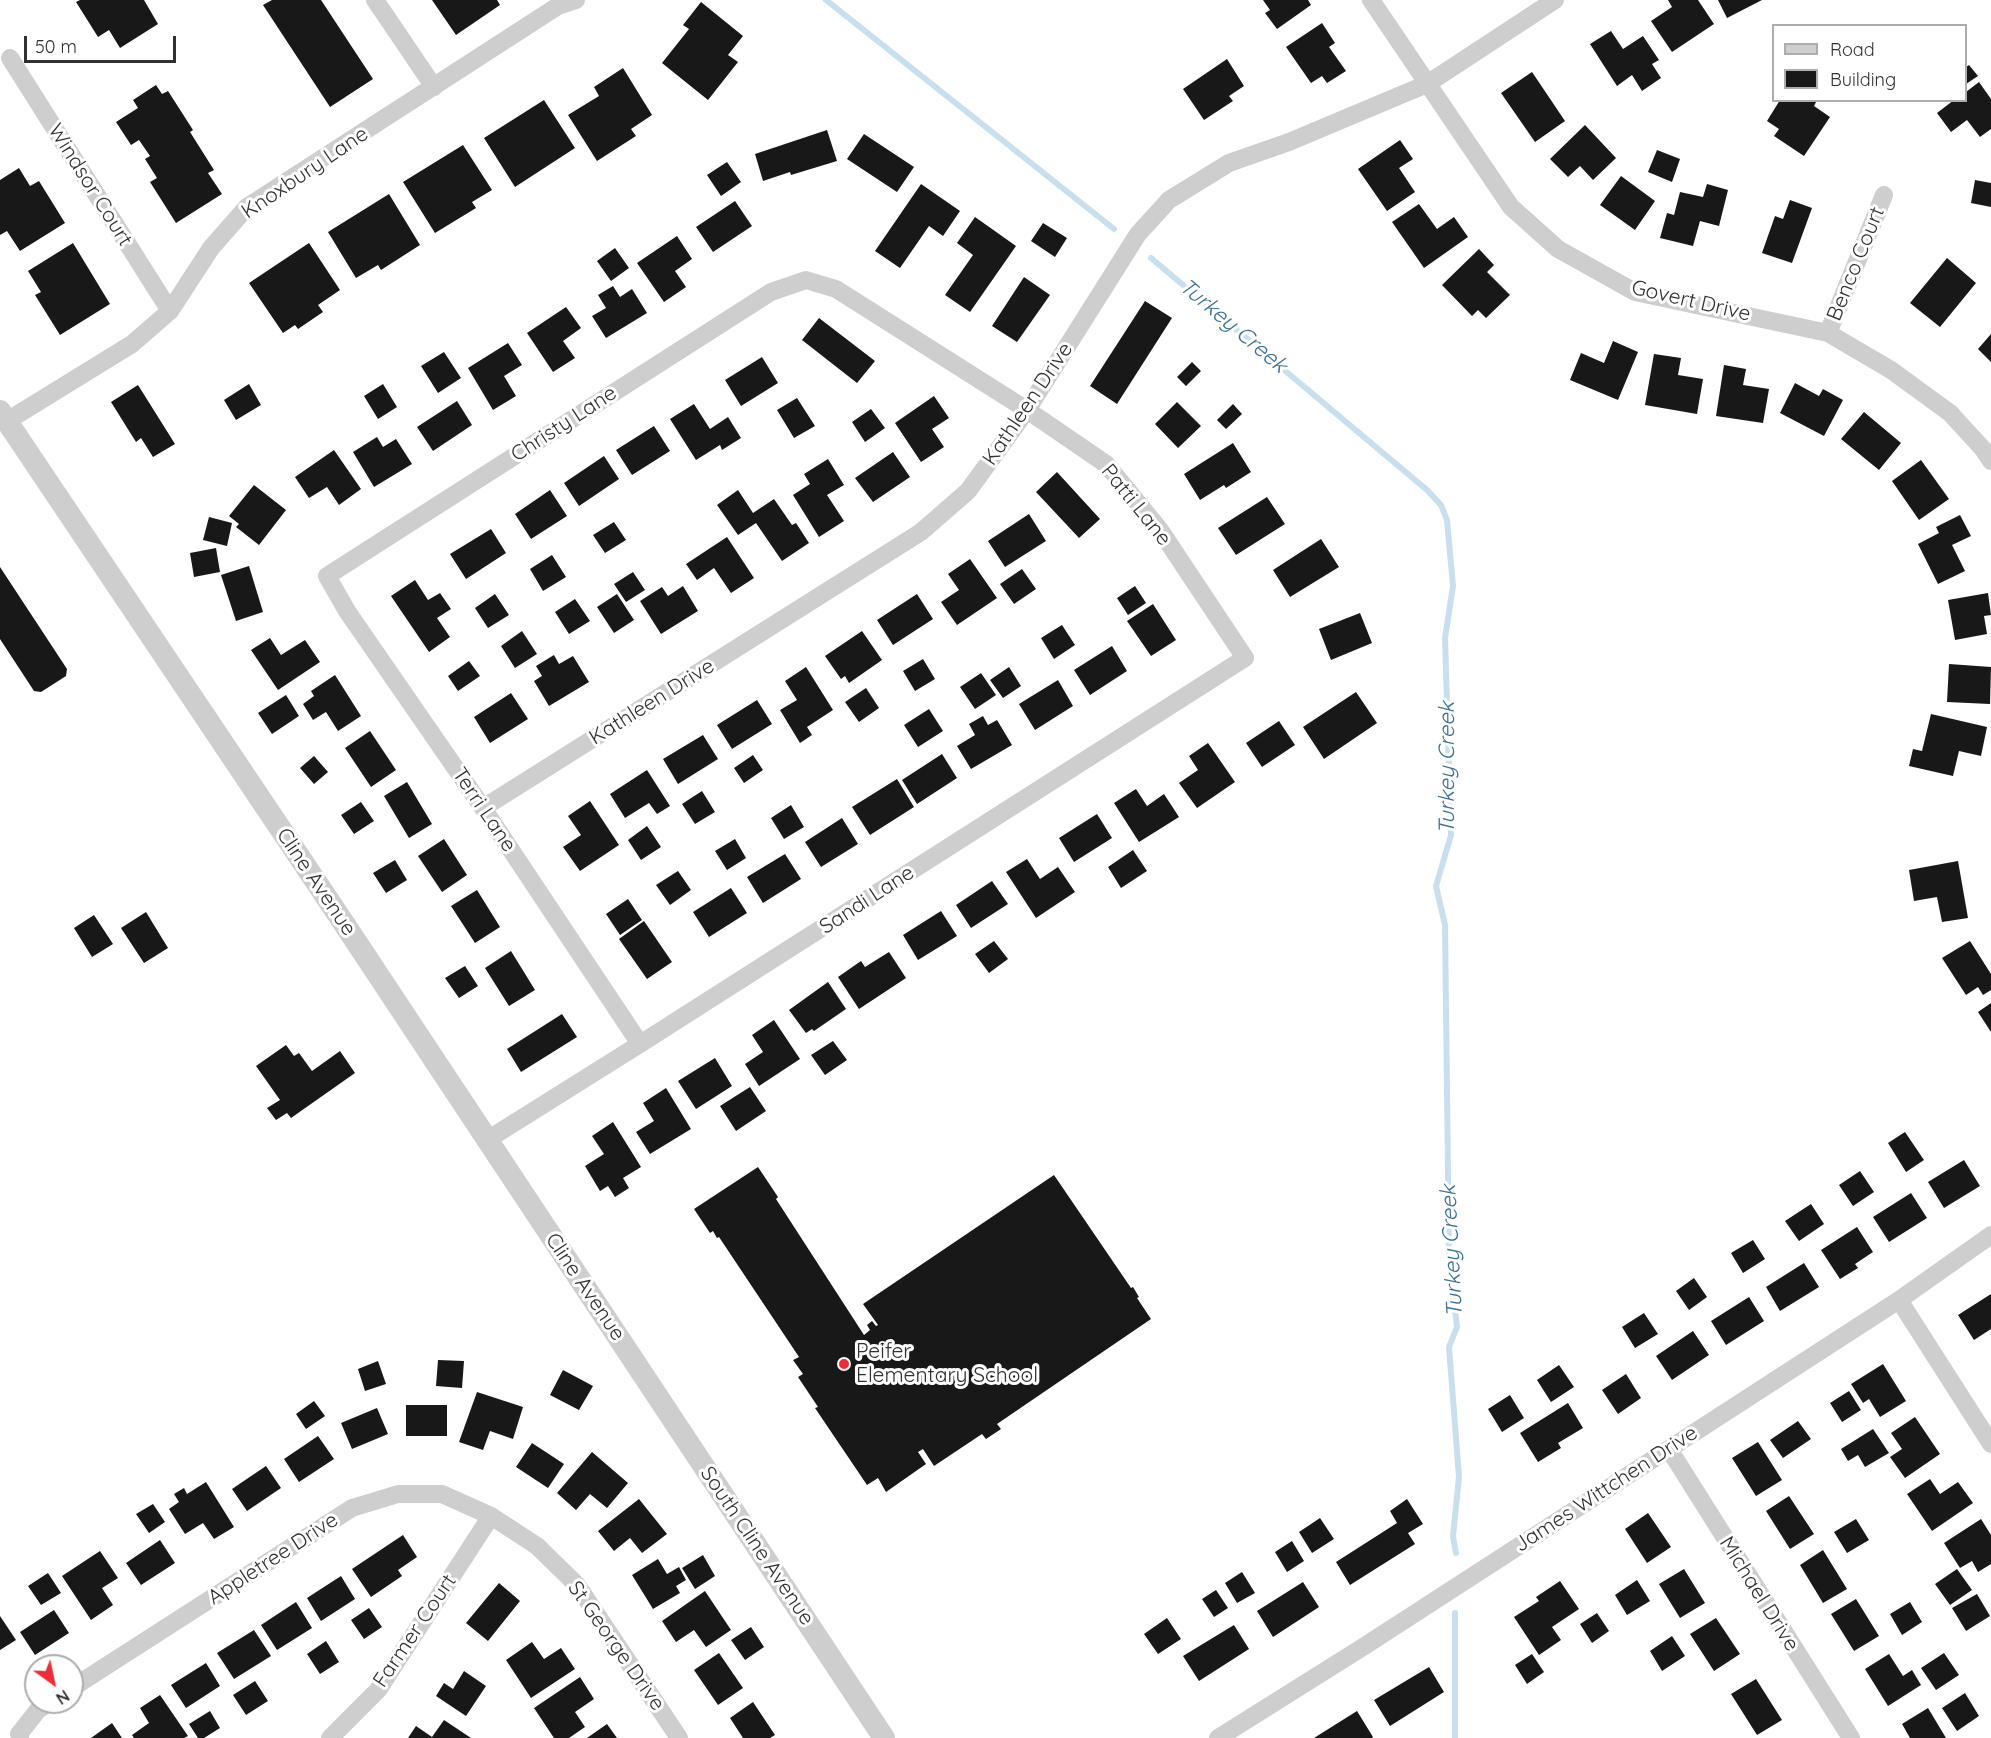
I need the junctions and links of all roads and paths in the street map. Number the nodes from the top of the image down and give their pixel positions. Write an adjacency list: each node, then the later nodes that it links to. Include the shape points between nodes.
1 (375, 0): 7 (street)
2 (576, 0): 7 (street, Knoxbury Lane, via 558,6)
3 (1371, 0): 6 (street, Govert Drive)
4 (1555, 0): 6 (street, Kathleen Drive)
5 (10, 58): 10 (street, Windsor Court)
6 (1427, 84): 11 (street, Govert Drive, via 1511,207 1558,249 1635,292); 12 (street, Kathleen Drive, via 1229,163 1169,200 1138,234)
7 (434, 87): 10 (street, Knoxbury Lane, via 247,207 211,248)
8 (1884, 195): 11 (street, Benco Court)
9 (806, 280): 12 (street, Patti Lane, via 836,289); 15 (street, Christy Lane, via 771,292)
10 (170, 311): 13 (street, Knoxbury Lane, via 132,344)
11 (1828, 333): 14 (street, Govert Drive, via 1891,370 1950,413)
12 (1027, 410): 16 (street, Patti Lane, via 1106,464 1160,530); 17 (street, Kathleen Drive, via 969,491 921,532)
13 (3, 416): 19 (street, Cline Avenue)
14 (1991, 461)
15 (327, 576): 17 (street, Terri Lane)
16 (1245, 658): 18 (street, Sandi Lane)
17 (483, 808): 18 (street, Terri Lane)
18 (640, 1044): 19 (street, Sandi Lane)
19 (487, 1140): 22 (street, Cline Avenue)
20 (1991, 1235): 21 (street, James Wittchen Drive)
21 (1899, 1300): 23 (street); 24 (street, James Wittchen Drive)
22 (630, 1354): 31 (street, South Cline Avenue)
23 (1991, 1444)
24 (1669, 1449): 32 (street, James Wittchen Drive); 33 (street, Michael Drive)
25 (491, 1516): 26 (street, Appletree Drive, via 442,1494 398,1494 352,1508); 29 (street, Farmer Court, via 378,1690); 30 (street, St George Drive, via 537,1546 577,1585)
26 (84, 1680)
27 (35, 1714): 28 (street)
28 (20, 1736)
29 (330, 1738)
30 (679, 1738)
31 (884, 1738)
32 (1218, 1738)
33 (1851, 1738)

